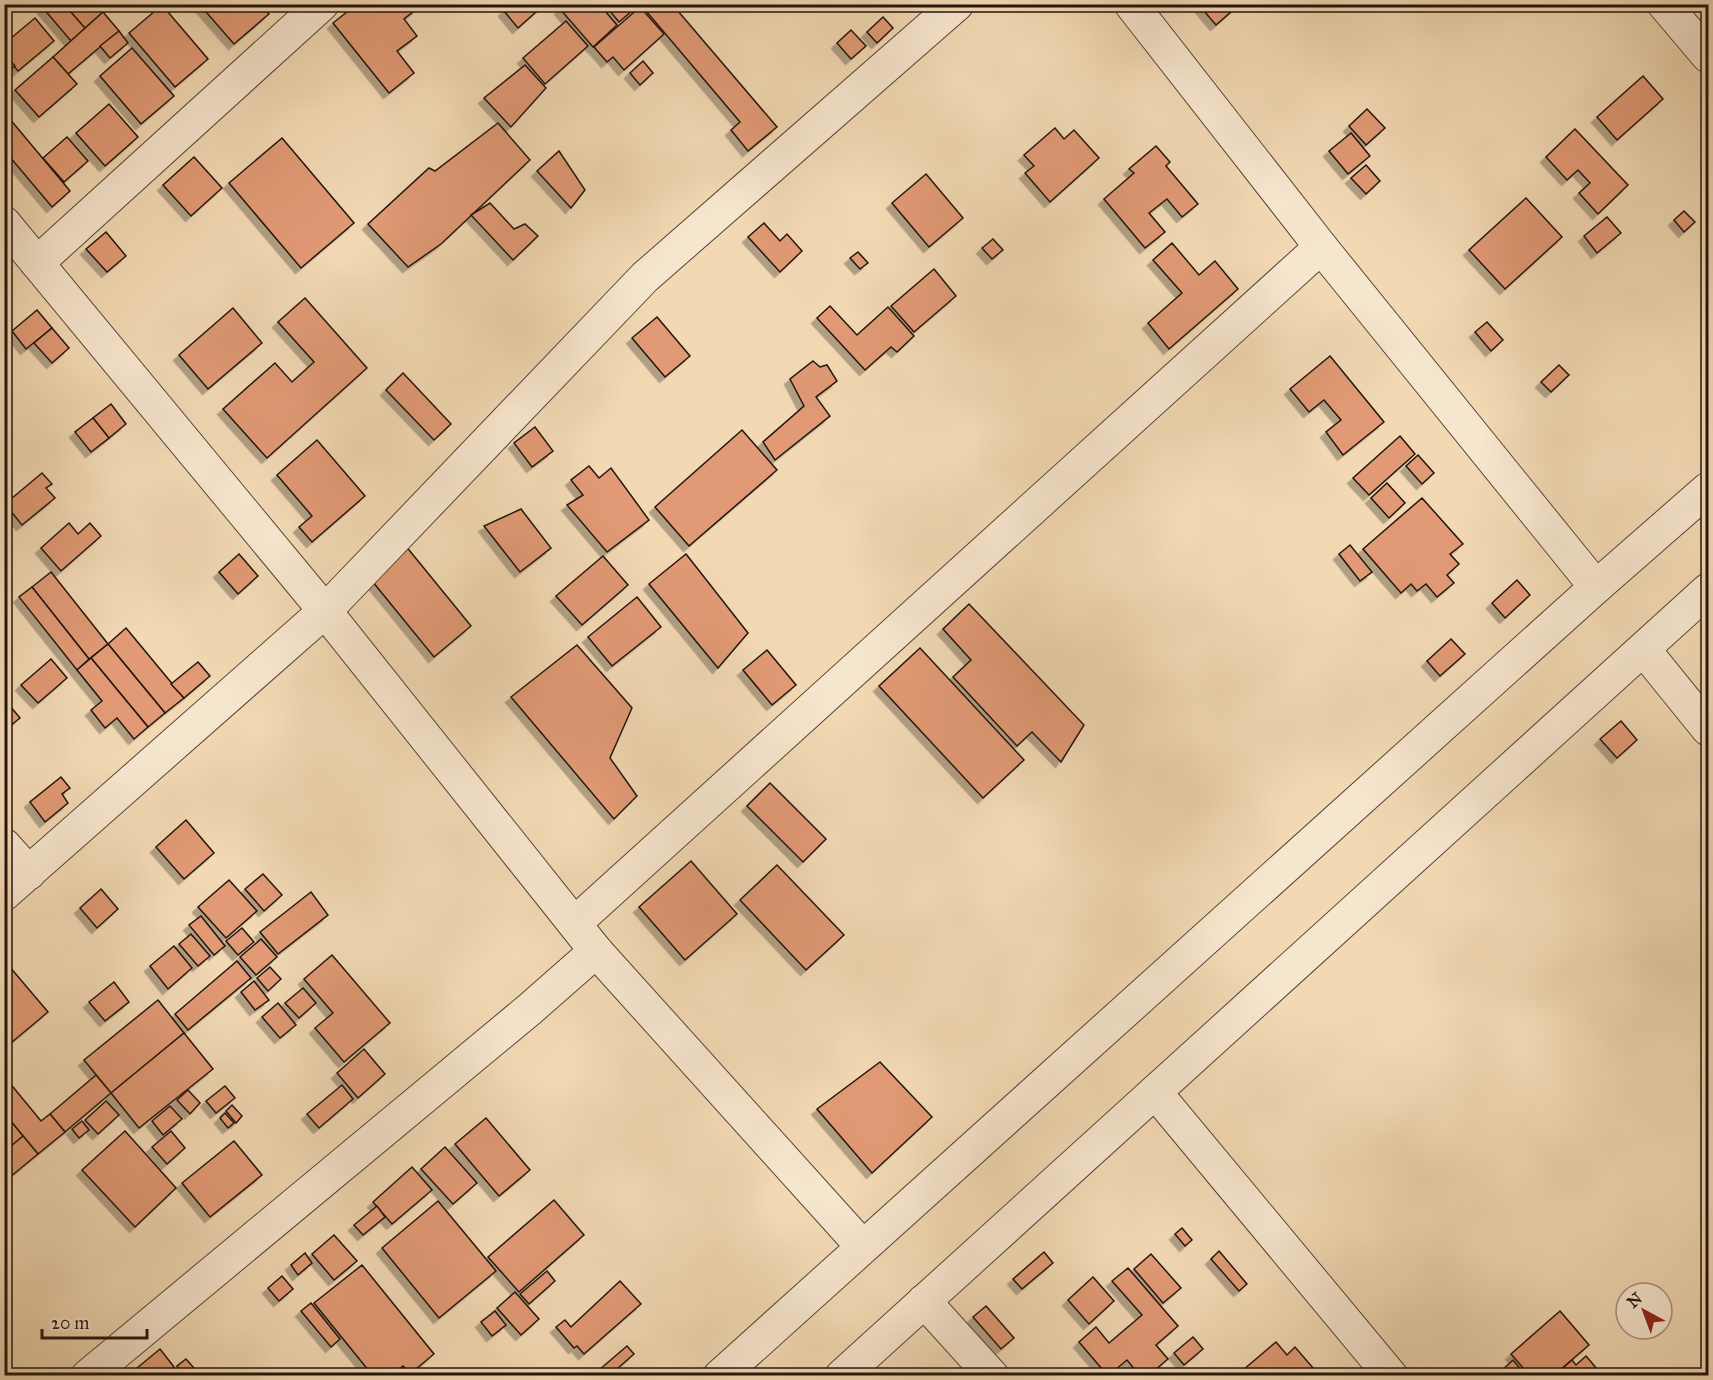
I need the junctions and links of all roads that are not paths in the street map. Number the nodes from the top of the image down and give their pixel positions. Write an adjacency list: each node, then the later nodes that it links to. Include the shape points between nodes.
1 (322, 4): 8 (street)
2 (957, 4): 12 (street, via 645,277)
3 (1131, 4): 7 (street)
4 (1664, 4): 5 (street)
5 (1708, 56)
6 (4, 223): 8 (street)
7 (1321, 247): 10 (street); 18 (street)
8 (38, 263): 12 (street)
9 (1708, 489): 10 (street)
10 (1596, 587): 21 (street)
11 (1708, 590): 13 (street)
12 (325, 610): 16 (street); 18 (street)
13 (1644, 650): 14 (street); 20 (street)
14 (1708, 729)
15 (4, 845): 16 (street)
16 (29, 873): 17 (street)
17 (4, 894)
18 (574, 923): 19 (street)
19 (596, 951): 21 (street); 23 (street)
20 (1155, 1092): 22 (street); 27 (street)
21 (862, 1246): 24 (street)
22 (924, 1300): 25 (street); 26 (street)
23 (88, 1376)
24 (720, 1376)
25 (842, 1376)
26 (992, 1376)
27 (1391, 1376)

